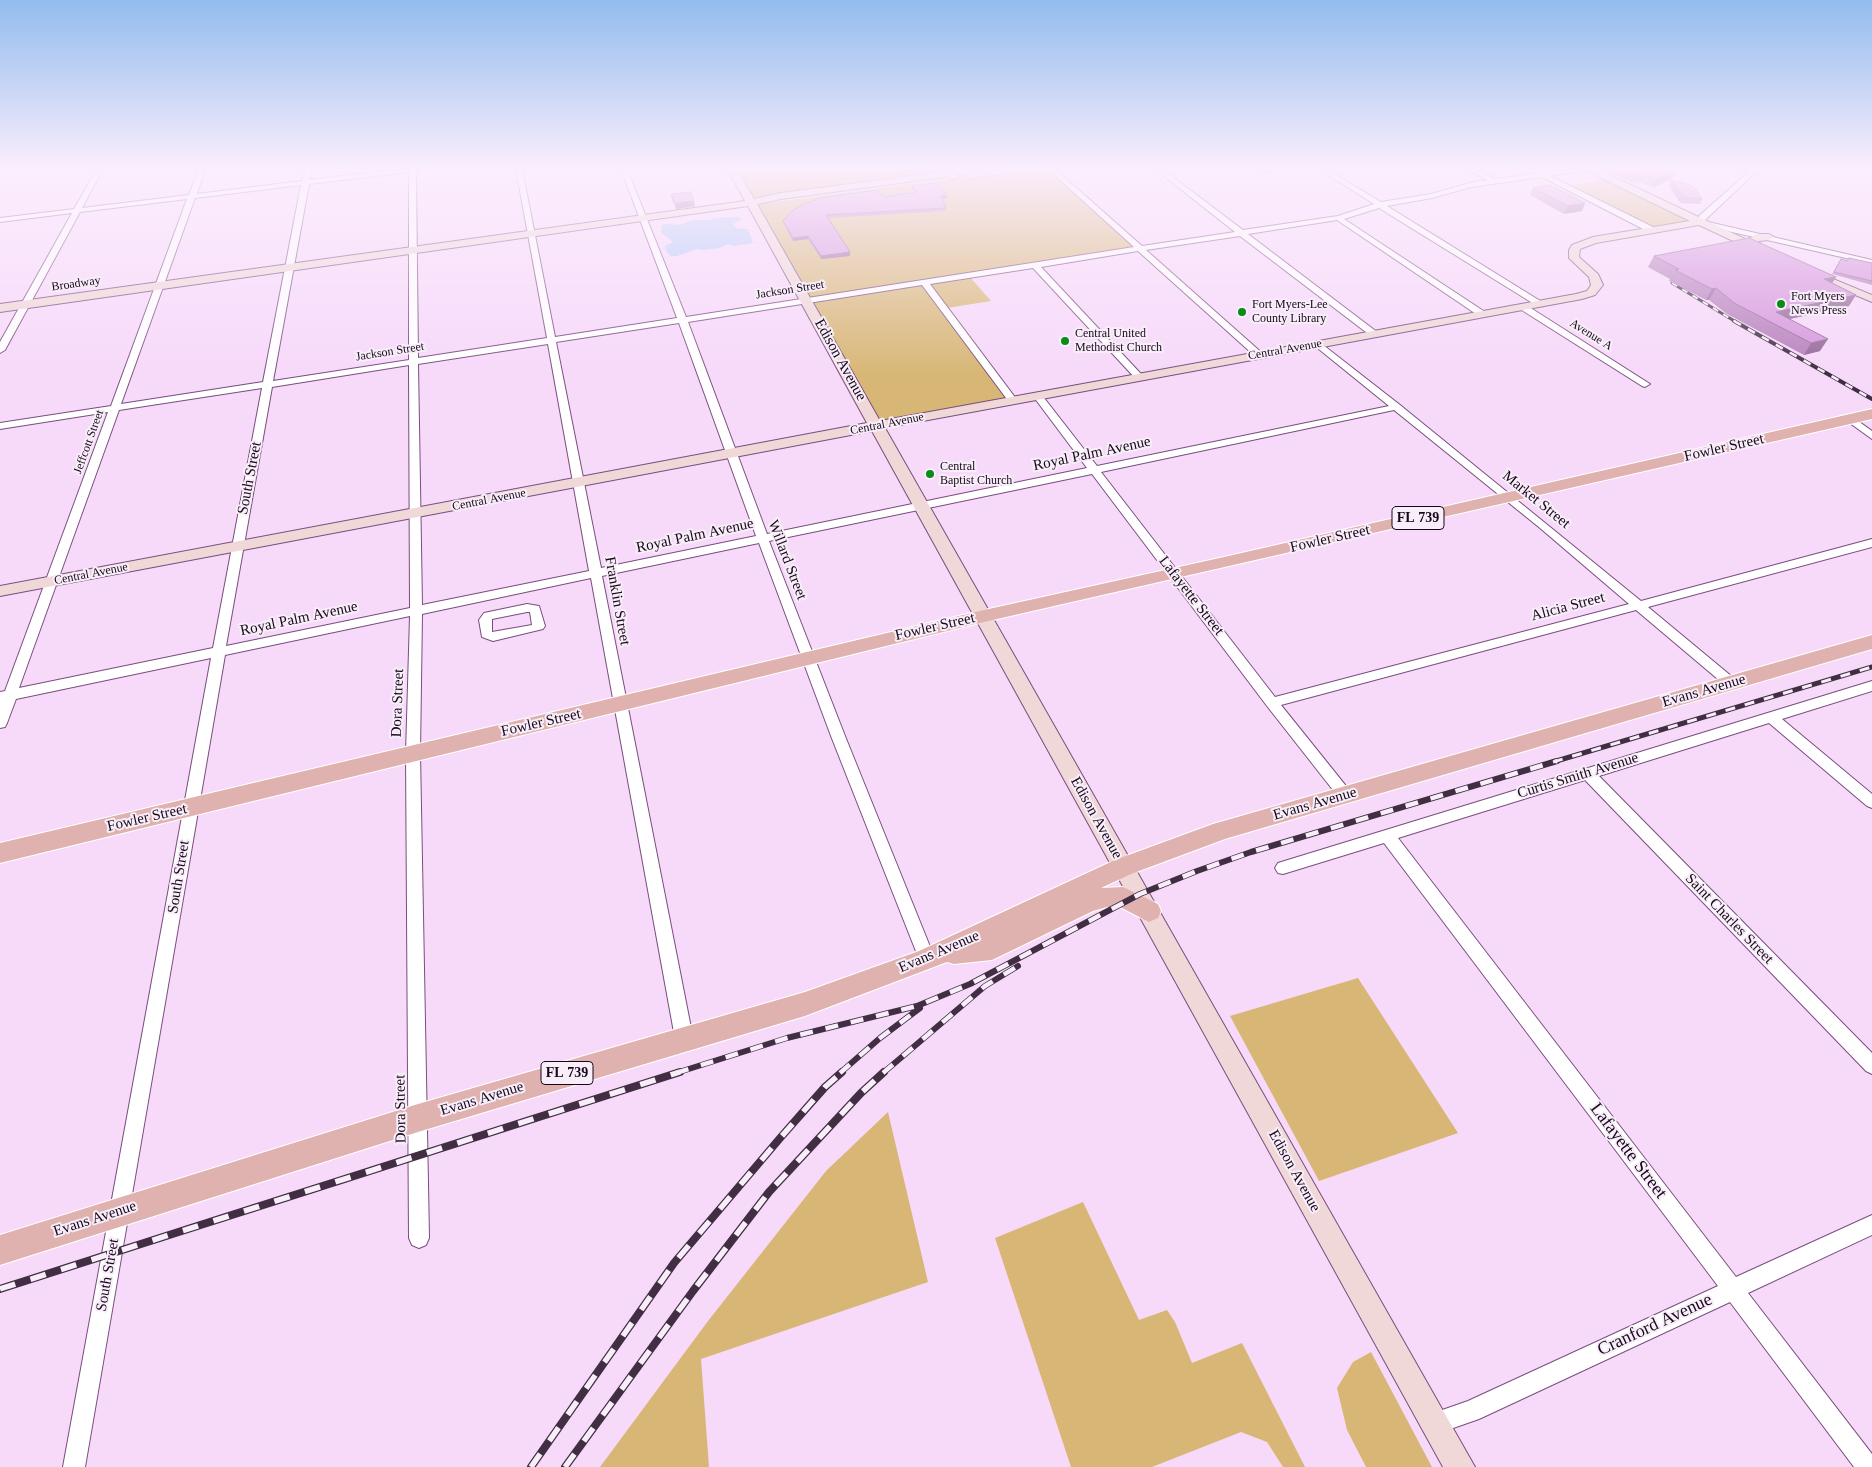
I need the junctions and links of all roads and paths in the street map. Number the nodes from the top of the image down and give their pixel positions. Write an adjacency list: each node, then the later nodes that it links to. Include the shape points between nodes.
1 (62, 237): 30 (street)
2 (177, 237): 26 (street, Jeffcott Street)
3 (295, 237): 22 (street, South Street)
4 (412, 237): 19 (street, Dora Street)
5 (507, 237): 19 (street, Broadway)
6 (532, 237): 37 (street, Franklin Street)
7 (651, 237): 35 (street, Willard Street)
8 (771, 237): 28 (street, Edison Avenue)
9 (1128, 237): 18 (street)
10 (1207, 237): 18 (street, Jackson Street)
11 (1249, 237): 36 (street)
12 (1367, 237): 34 (street)
13 (1431, 237): 29 (street)
14 (1608, 237): 29 (street, Central Avenue, via 1593,240 1574,250 1574,258 1597,280 1595,288 1585,295)
15 (1732, 237): 16 (street, via 1765,253 1754,244 1752,240)
16 (1756, 237)
17 (1771, 237): 20 (street)
18 (1140, 248): 21 (street, Jackson Street); 40 (street)
19 (412, 251): 22 (street, Broadway); 41 (street, Dora Street)
20 (1872, 262)
21 (1034, 265): 25 (street, Jackson Street); 42 (street)
22 (289, 268): 26 (street, Broadway); 43 (street, South Street)
23 (1798, 268): 24 (main road)
24 (1816, 276): 27 (street); 31 (main road)
25 (924, 282): 28 (street, Jackson Street); 46 (street)
26 (159, 286): 30 (street, Broadway); 48 (street, Jeffcott Street)
27 (1872, 299)
28 (806, 300): 35 (street, Jackson Street); 52 (street, Edison Avenue)
29 (1539, 304): 32 (street, Central Avenue)
30 (24, 305): 33 (street, Broadway); 39 (street)
31 (1872, 305)
32 (1523, 307): 34 (street, Central Avenue); 44 (street, Avenue A)
33 (0, 308)
34 (1482, 314): 36 (street, Central Avenue)
35 (682, 319): 37 (street, Jackson Street); 54 (street, Willard Street)
36 (1374, 334): 38 (street, Central Avenue)
37 (551, 339): 41 (street, Jackson Street); 56 (street, Franklin Street)
38 (1318, 344): 40 (street, Central Avenue); 47 (street, Market Street)
39 (0, 350)
40 (1259, 355): 42 (street, Central Avenue)
41 (414, 361): 43 (street, Jackson Street); 59 (street, Dora Street)
42 (1139, 377): 45 (street, Central Avenue)
43 (267, 384): 48 (street, Jackson Street); 62 (street, South Street)
44 (1646, 384)
45 (1038, 396): 46 (street, Central Avenue); 55 (street, Lafayette Street)
46 (1012, 400): 52 (street, Central Avenue)
47 (1397, 407): 55 (street, Royal Palm Avenue); 57 (street, Market Street)
48 (115, 408): 51 (street, Jackson Street); 65 (street, Jeffcott Street)
49 (1872, 414): 50 (main road, Fowler Street / FL 739)
50 (1851, 419): 53 (street); 57 (main road, Fowler Street / FL 739)
51 (0, 426)
52 (876, 426): 54 (street, Central Avenue); 58 (street, Edison Avenue)
53 (1872, 436)
54 (732, 454): 56 (street, Central Avenue); 60 (street, Willard Street)
55 (1093, 469): 58 (street, Royal Palm Avenue); 64 (street, Lafayette Street)
56 (578, 483): 59 (street, Central Avenue); 63 (street, Franklin Street)
57 (1507, 498): 64 (main road, Fowler Street / FL 739); 68 (street, Market Street)
58 (920, 504): 60 (street, Royal Palm Avenue); 71 (street, Edison Avenue)
59 (416, 513): 62 (street, Central Avenue); 69 (street, Dora Street)
60 (762, 537): 63 (street, Royal Palm Avenue); 75 (street, Willard Street)
61 (1872, 544): 68 (street, Alicia Street)
62 (237, 548): 65 (street, Central Avenue); 74 (street, South Street)
63 (596, 572): 67 (street, Royal Palm Avenue); 80 (street, Franklin Street)
64 (1173, 574): 71 (main road, Fowler Street / FL 739); 79 (street, Lafayette Street)
65 (53, 582): 66 (street, Central Avenue); 78 (street, Jeffcott Street)
66 (0, 591)
67 (507, 591): 69 (street, Royal Palm Avenue); 70 (street)
68 (1637, 605): 76 (street, Market Street); 79 (street, Alicia Street)
69 (415, 610): 74 (street, Royal Palm Avenue); 83 (street, Dora Street)
70 (509, 612): 72 (street); 72 (street, via 488,616 485,620 486,634); 72 (street, via 535,609 539,626)
71 (984, 616): 75 (main road, Fowler Street / FL 739); 90 (street, Edison Avenue)
72 (511, 633)
73 (1872, 642): 76 (main road, Evans Avenue / FL 739)
74 (219, 651): 78 (street, Royal Palm Avenue); 87 (street, South Street)
75 (808, 658): 80 (main road, Fowler Street / FL 739); 93 (street, Willard Street, via 871,824)
76 (1731, 683): 85 (main road, Evans Avenue / FL 739)
77 (1872, 686): 81 (street, Curtis Smith Avenue)
78 (5, 696): 82 (street, Jeffcott Street)
79 (1272, 703): 85 (street, Lafayette Street)
80 (621, 704): 83 (main road, Fowler Street / FL 739); 94 (street, Franklin Street)
81 (1770, 716): 84 (street, Curtis Smith Avenue); 86 (street)
82 (0, 723)
83 (413, 753): 87 (main road, Fowler Street / FL 739); 96 (street, Dora Street)
84 (1587, 773): 88 (street, Curtis Smith Avenue); 95 (street, Saint Charles Street)
85 (1345, 795): 90 (main road, Evans Avenue / FL 739, via 1221,831)
86 (1872, 802)
87 (190, 808): 89 (main road, Fowler Street / FL 739); 97 (street, South Street)
88 (1387, 835): 91 (street, Curtis Smith Avenue); 101 (street, Lafayette Street)
89 (0, 853)
90 (1124, 868): 92 (street, Edison Avenue); 93 (main road, Evans Avenue / FL 739)
91 (1283, 868)
92 (1148, 910): 93 (main road, via 1123,898 1107,897 1087,903 992,949); 102 (street, Edison Avenue)
93 (933, 957): 94 (main road, Evans Avenue / FL 739, via 805,1004)
94 (684, 1038): 96 (main road, Evans Avenue / FL 739)
95 (1872, 1065)
96 (418, 1118): 97 (main road, Evans Avenue / FL 739); 99 (street, Dora Street)
97 (118, 1212): 100 (main road, Evans Avenue / FL 739); 103 (street, South Street)
98 (1872, 1225): 101 (street, Cranford Avenue)
99 (419, 1238)
100 (0, 1250)
101 (1732, 1289): 102 (street, Cranford Avenue, via 1480,1407); 105 (street, Lafayette Street)
102 (1436, 1423): 104 (street, Edison Avenue)
103 (74, 1467)
104 (1460, 1467)
105 (1868, 1467)

